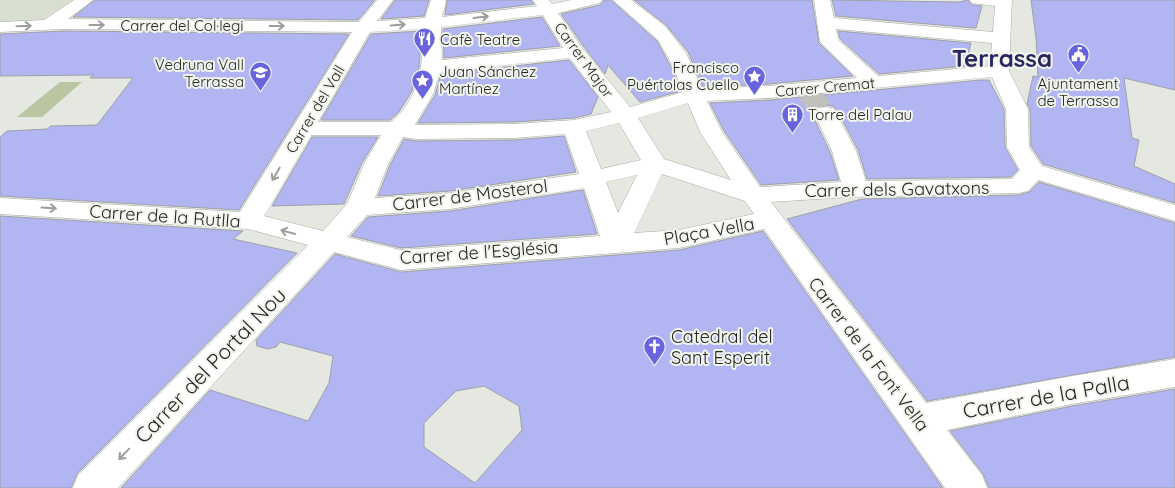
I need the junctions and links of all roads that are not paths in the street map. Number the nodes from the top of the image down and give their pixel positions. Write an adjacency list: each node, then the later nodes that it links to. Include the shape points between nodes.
1 (85, 0): 11 (street)
2 (386, 0): 13 (street, Carrer del Vall)
3 (594, 0): 8 (street, Carrer del Col·legi)
4 (620, 0): 19 (street, Plaça Vella, via 657,28 670,43)
5 (822, 0): 10 (street)
6 (978, 0): 7 (street)
7 (1004, 1): 14 (street)
8 (541, 6): 9 (street, Carrer del Col·legi, one-way to 8); 15 (street, Carrer Major)
9 (435, 12): 13 (street, Carrer del Col·legi, one-way to 9); 16 (street, Carrer del Portal Nou)
10 (826, 23): 14 (street); 18 (street, via 829,42)
11 (48, 25): 12 (street, Carrer del Col·legi, one-way to 11); 13 (street, Carrer del Col·legi, one-way to 13)
12 (0, 27)
13 (364, 27): 23 (street, Carrer del Vall)
14 (1001, 38): 17 (street)
15 (576, 52): 16 (street); 20 (street, Carrer Major)
16 (432, 67): 24 (street, Carrer del Portal Nou, via 410,119)
17 (999, 71): 18 (street, Carrer Cremat); 26 (street, via 1017,109 1018,147)
18 (873, 82): 19 (street, Carrer Cremat, via 806,91)
19 (696, 93): 20 (street); 29 (street, Plaça Vella, via 712,135)
20 (624, 113): 22 (street); 25 (street)
21 (825, 113): 28 (street, via 844,151)
22 (574, 127): 24 (street, via 514,131 416,132); 27 (street)
23 (303, 128): 24 (street); 33 (street, Carrer del Vall, one-way to 33)
24 (396, 129): 31 (street, Carrer del Portal Nou, via 376,164)
25 (655, 164): 27 (street); 29 (street, Plaça Vella); 35 (street)
26 (1026, 179): 28 (street, Carrer dels Gavatxons); 32 (street, Carrer dels Gavatxons, via 1088,186)
27 (587, 180): 31 (street, Carrer de Mosterol, via 450,201); 35 (street)
28 (856, 189): 29 (street, Carrer dels Gavatxons)
29 (766, 202): 35 (street, Plaça Vella, via 679,239); 37 (street, Carrer de la Font Vella, via 803,267)
30 (0, 206): 33 (street, Carrer de la Rutlla, one-way to 33)
31 (359, 207): 34 (street, Carrer del Portal Nou)
32 (1175, 213)
33 (248, 221): 34 (street, Carrer de la Rutlla, one-way to 33)
34 (328, 242): 35 (street, Carrer de l'Església, via 401,260); 38 (street, Carrer del Portal Nou, one-way to 38)
35 (608, 243)
36 (1175, 373): 37 (street, Carrer de la Palla)
37 (918, 420): 39 (street, Carrer de la Font Vella)
38 (92, 488)
39 (968, 488)

